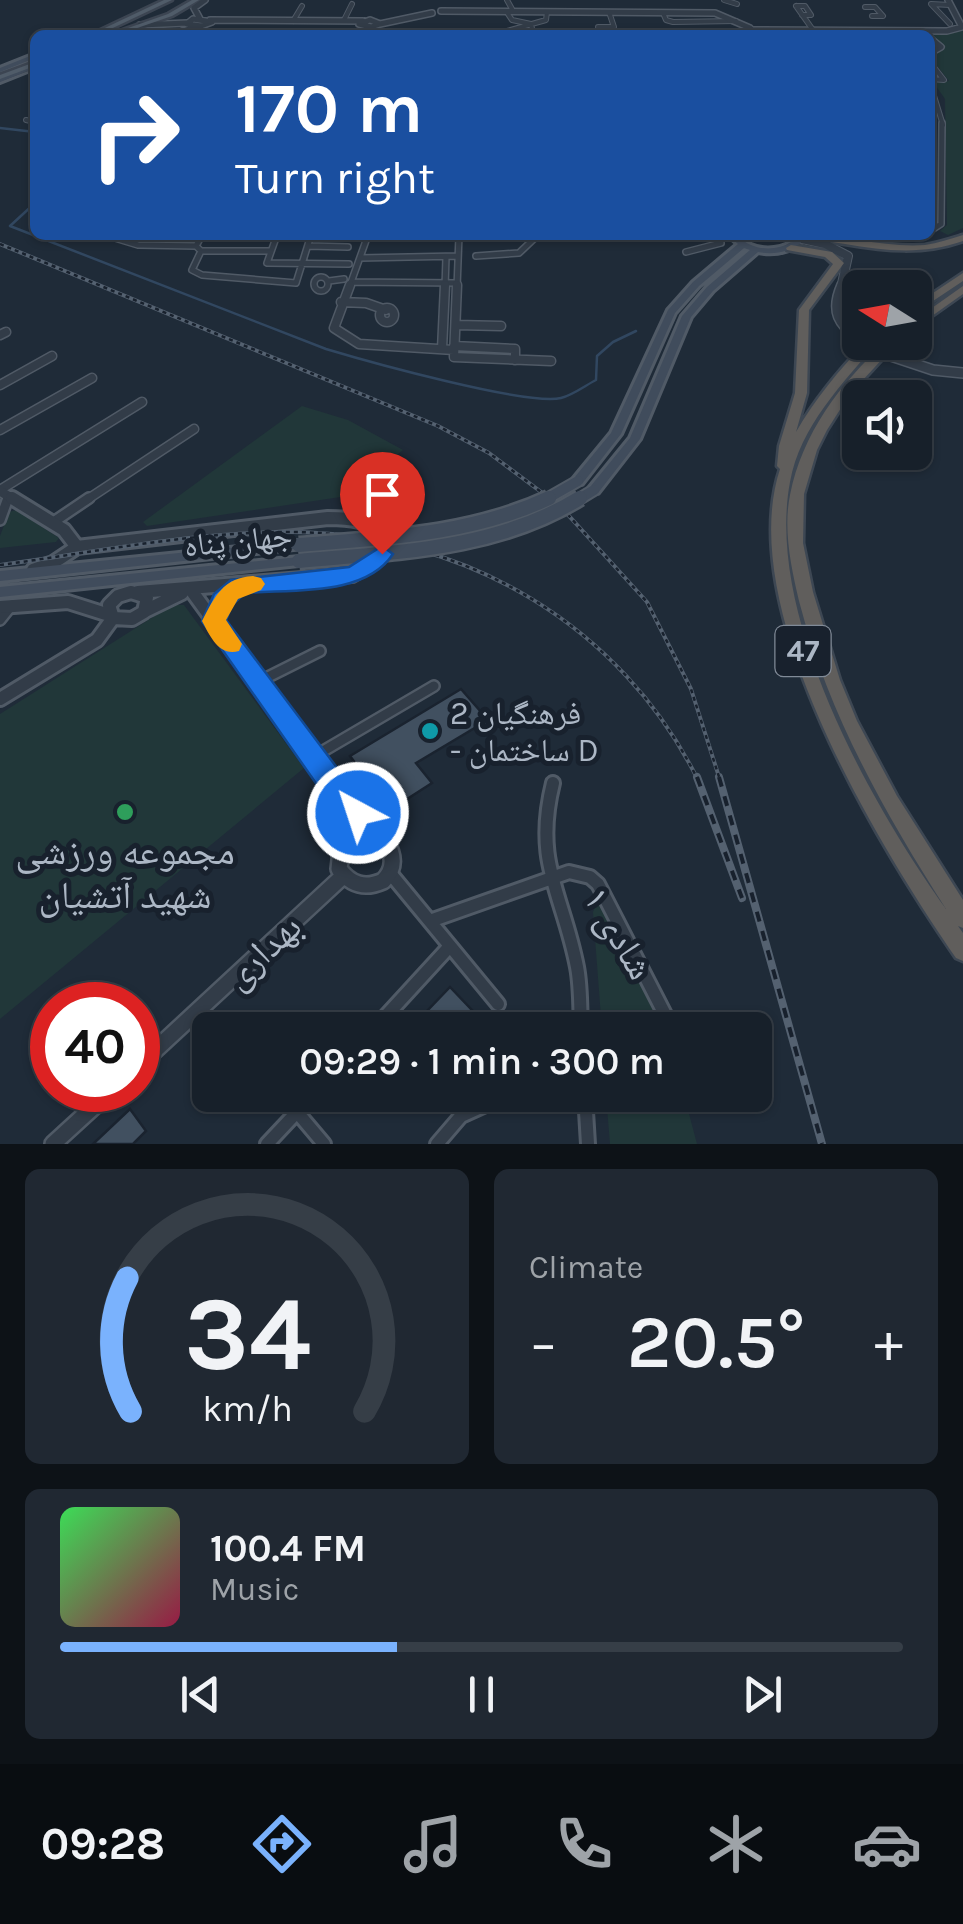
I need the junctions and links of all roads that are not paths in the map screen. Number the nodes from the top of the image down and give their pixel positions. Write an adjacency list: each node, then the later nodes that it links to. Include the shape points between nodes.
1 (169, 0): 9 (main road)
2 (196, 0): 15 (main road)
3 (205, 0): 26 (street, via 194,8)
4 (507, 0): 17 (street)
5 (618, 0): 16 (street)
6 (724, 0): 7 (street)
7 (736, 2)
8 (947, 2): 32 (street, via 931,4 945,18 936,18 940,24); 46 (street, via 962,28)
9 (157, 4): 15 (main road); 36 (main road)
10 (352, 4): 24 (street)
11 (302, 6): 25 (street)
12 (796, 6): 44 (street)
13 (424, 7): 14 (street); 22 (street); 30 (street)
14 (439, 7): 17 (street); 18 (street); 22 (street)
15 (183, 8): 33 (main road)
16 (620, 10): 17 (street); 21 (street)
17 (510, 12): 31 (street, via 512,20)
18 (547, 12): 19 (street); 31 (street, via 548,18)
19 (609, 12): 20 (street); 35 (street, via 614,27)
20 (663, 12): 21 (street); 28 (street, via 673,22)
21 (714, 12): 28 (street)
22 (432, 13): 30 (street)
23 (872, 16): 23 (street, via 864,6 883,16); 45 (street)
24 (344, 20): 25 (street); 34 (street)
25 (293, 21): 27 (street)
26 (199, 22): 27 (street); 29 (street); 39 (street)
27 (209, 22): 34 (street)
28 (736, 22): 43 (street)
29 (187, 23): 33 (street); 38 (street)
30 (377, 23): 34 (street); 40 (street)
31 (531, 24): 41 (street); 42 (street)
32 (950, 24)
33 (140, 25): 37 (main road)
34 (362, 27)
35 (598, 27)
36 (116, 30)
37 (122, 30)
38 (172, 30)
39 (181, 30)
40 (374, 30)
41 (512, 30)
42 (532, 30)
43 (750, 30)
44 (814, 30)
45 (885, 30)
46 (927, 30)
47 (30, 65): 48 (main road)
48 (0, 75)
49 (935, 89): 51 (street)
50 (935, 98): 51 (street)
51 (941, 98): 53 (street)
52 (935, 110): 53 (street)
53 (942, 110): 57 (street)
54 (26, 120): 55 (street)
55 (30, 121)
56 (935, 165): 57 (street)
57 (942, 165): 59 (street)
58 (935, 194): 59 (street)
59 (942, 194): 60 (street, via 941,224)
60 (935, 228)
61 (963, 238): 72 (highway, via 928,248)
62 (121, 240): 75 (street)
63 (201, 240): 75 (street)
64 (275, 240): 77 (street)
65 (310, 240): 74 (street); 83 (street)
66 (367, 240): 82 (street)
67 (459, 240): 80 (street)
68 (535, 240): 81 (street, via 519,255)
69 (720, 240): 78 (street)
70 (737, 240): 73 (main road)
71 (795, 240): 76 (main road); 85 (street, via 848,256); 115 (highway, via 839,263 804,310 801,394)
72 (848, 240)
73 (742, 245): 76 (main road); 120 (main road, جهان پناه, bridge, via 671,312 616,434 560,494 498,520 424,532)
74 (348, 247)
75 (199, 248): 77 (street); 88 (street, via 192,270 202,275)
76 (757, 250): 124 (main road, جهان پناه, bridge, via 687,316 634,439 575,504 507,534 445,546)
77 (271, 251): 83 (street, via 267,263)
78 (686, 252)
79 (446, 256): 80 (street); 82 (street); 91 (street)
80 (458, 256): 92 (street)
81 (476, 256)
82 (360, 258): 90 (street)
83 (302, 263): 84 (street); 88 (street)
84 (348, 264)
85 (847, 270)
86 (963, 276): 94 (highway)
87 (842, 279): 98 (street, via 833,298)
88 (297, 280): 89 (street)
89 (325, 280): 90 (street)
90 (348, 280): 91 (street); 95 (street)
91 (445, 283): 92 (street); 102 (street)
92 (457, 283): 99 (street)
93 (963, 289): 97 (highway)
94 (932, 298)
95 (342, 302): 96 (street); 101 (street)
96 (386, 310)
97 (932, 312)
98 (842, 322)
99 (456, 325): 100 (street); 103 (street)
100 (500, 326)
101 (334, 328): 102 (street, via 360,344)
102 (442, 349): 103 (street)
103 (454, 351): 108 (street)
104 (52, 356): 111 (street)
105 (852, 360): 115 (highway, 47)
106 (879, 360): 144 (highway, 47, via 846,388 806,464 795,518 799,562 836,696 867,762)
107 (913, 360): 109 (street)
108 (551, 361)
109 (963, 373)
110 (92, 378): 114 (street)
111 (0, 385)
112 (142, 402): 116 (street)
113 (194, 429): 118 (street)
114 (0, 430)
115 (783, 480): 147 (highway, 47, via 776,520 781,562 819,699 877,817)
116 (3, 492): 117 (street); 118 (street)
117 (0, 520)
118 (52, 522): 119 (street)
119 (77, 547): 120 (street); 122 (street, via 328,518 364,521 382,537 378,560 360,572)
120 (19, 574): 121 (main road, جهان پناه)
121 (0, 576)
122 (239, 586): 123 (street); 130 (street, via 222,600)
123 (191, 590): 125 (street); 128 (street); 130 (street)
124 (0, 592)
125 (138, 592): 127 (street, via 113,600); 128 (street, via 149,602)
126 (6, 606): 127 (street, via 79,600); 129 (street)
127 (111, 616): 128 (street); 131 (street)
128 (138, 616): 131 (street)
129 (0, 620)
130 (214, 621): 133 (street)
131 (97, 640): 135 (street)
132 (320, 651): 133 (street)
133 (258, 682): 136 (street)
134 (434, 686): 136 (street)
135 (0, 699)
136 (313, 757): 138 (street)
137 (554, 783): 143 (street, via 544,841)
138 (337, 790): 139 (street); 140 (street)
139 (380, 836): 140 (street, via 362,835); 141 (street, via 392,848)
140 (346, 844): 142 (street, via 338,860)
141 (390, 873): 142 (street, via 366,887); 145 (street)
142 (342, 876): 152 (street, بهداری)
143 (547, 880): 145 (street, شادی ۱); 150 (street, via 576,963); 151 (street, شادی ۱, via 578,873 598,884)
144 (963, 918)
145 (430, 921): 146 (street)
146 (450, 946): 148 (street); 149 (street)
147 (963, 951)
148 (498, 1004)
149 (390, 1012)
150 (580, 1012)
151 (664, 1012)
152 (160, 1046)
153 (88, 1112): 157 (street)
154 (297, 1112): 158 (street); 159 (street)
155 (470, 1112): 160 (street)
156 (586, 1112): 161 (street)
157 (54, 1144)
158 (267, 1144)
159 (324, 1144)
160 (437, 1144)
161 (588, 1144)

